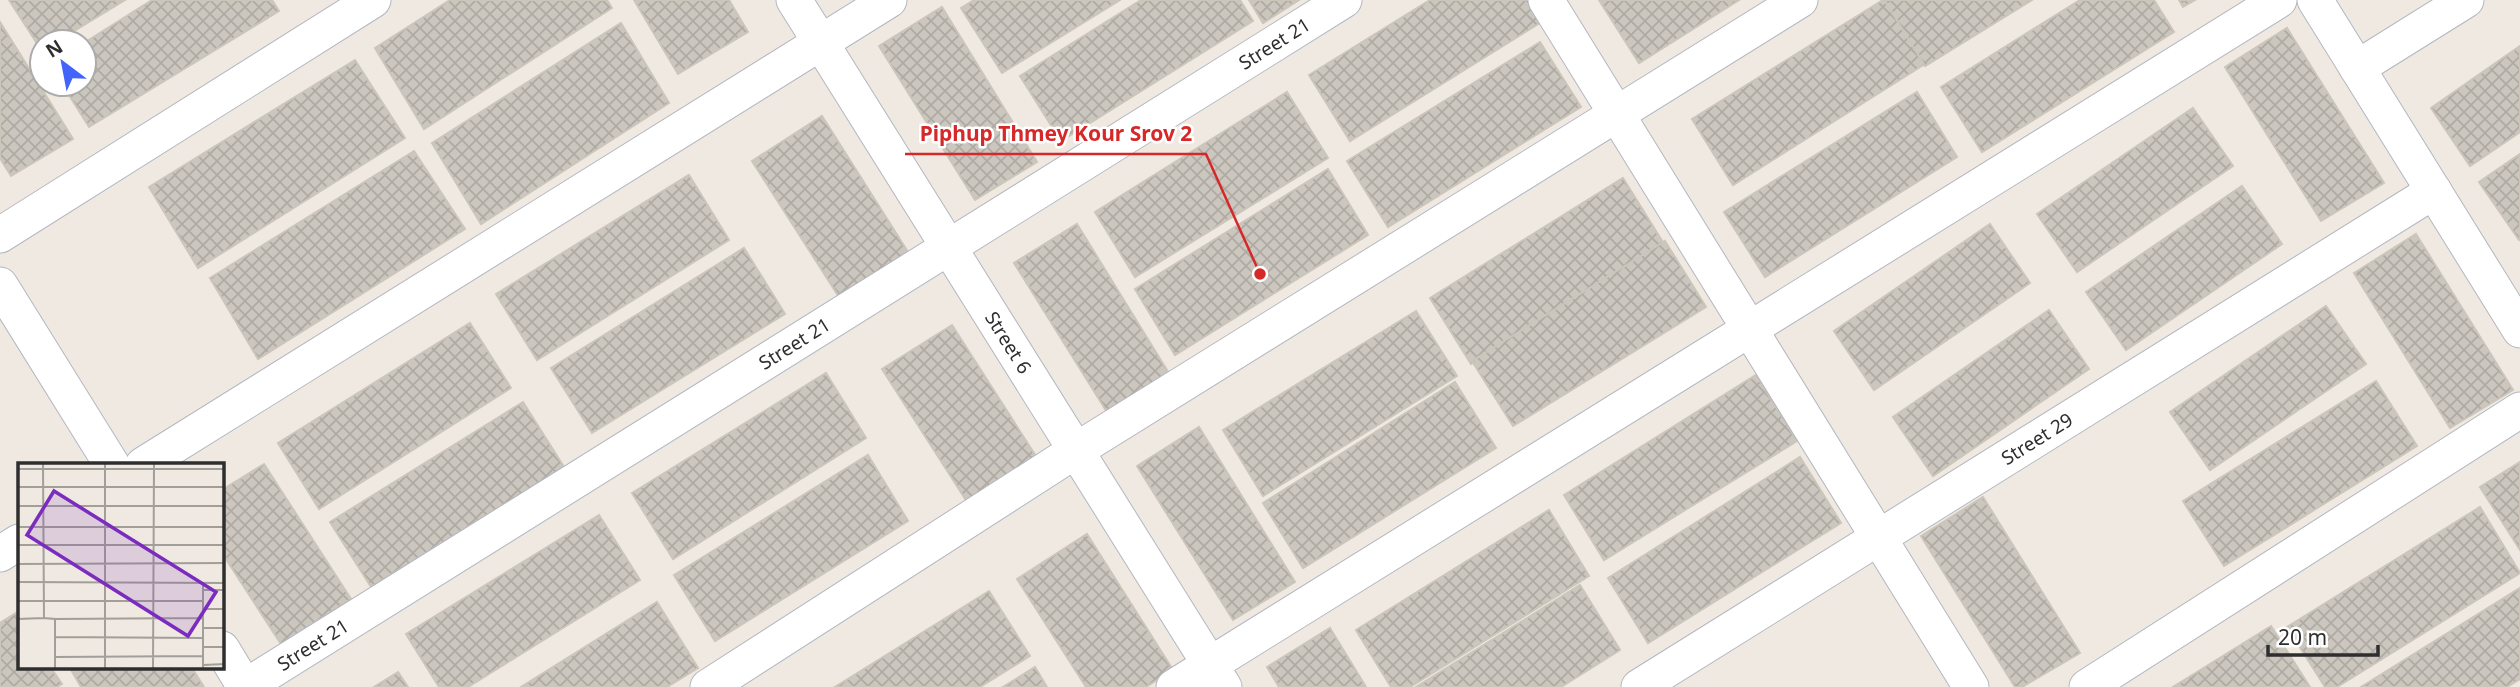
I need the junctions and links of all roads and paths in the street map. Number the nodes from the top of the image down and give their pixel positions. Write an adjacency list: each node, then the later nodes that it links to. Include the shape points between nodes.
1 (373, 0): 14 (street)
2 (794, 0): 10 (street, Street 6)
3 (890, 0): 10 (street)
4 (1344, 0): 15 (street, Street 21)
5 (1546, 0): 12 (street)
6 (1801, 0): 12 (street)
7 (2279, 0): 18 (street)
8 (2315, 0): 11 (street)
9 (2466, 0): 11 (street)
10 (822, 42): 15 (street, Street 6); 23 (street)
11 (2357, 68): 13 (street)
12 (1617, 114): 18 (street); 21 (street)
13 (2434, 191): 16 (street); 24 (street, Street 29)
14 (0, 235)
15 (949, 247): 21 (street, Street 6); 29 (street, Street 21)
16 (2507, 279): 19 (street)
17 (0, 285): 22 (street)
18 (1750, 329): 24 (street); 28 (street)
19 (2520, 330)
20 (2520, 410): 34 (street)
21 (1075, 451): 28 (street, Street 6); 30 (street)
22 (111, 463)
23 (146, 463)
24 (1880, 538): 32 (street, Street 29); 33 (street)
25 (18, 543): 26 (street)
26 (0, 554)
27 (224, 652): 29 (street)
28 (1217, 676): 31 (street)
29 (245, 687)
30 (708, 687)
31 (1174, 687)
32 (1639, 687)
33 (1971, 687)
34 (2087, 687)

